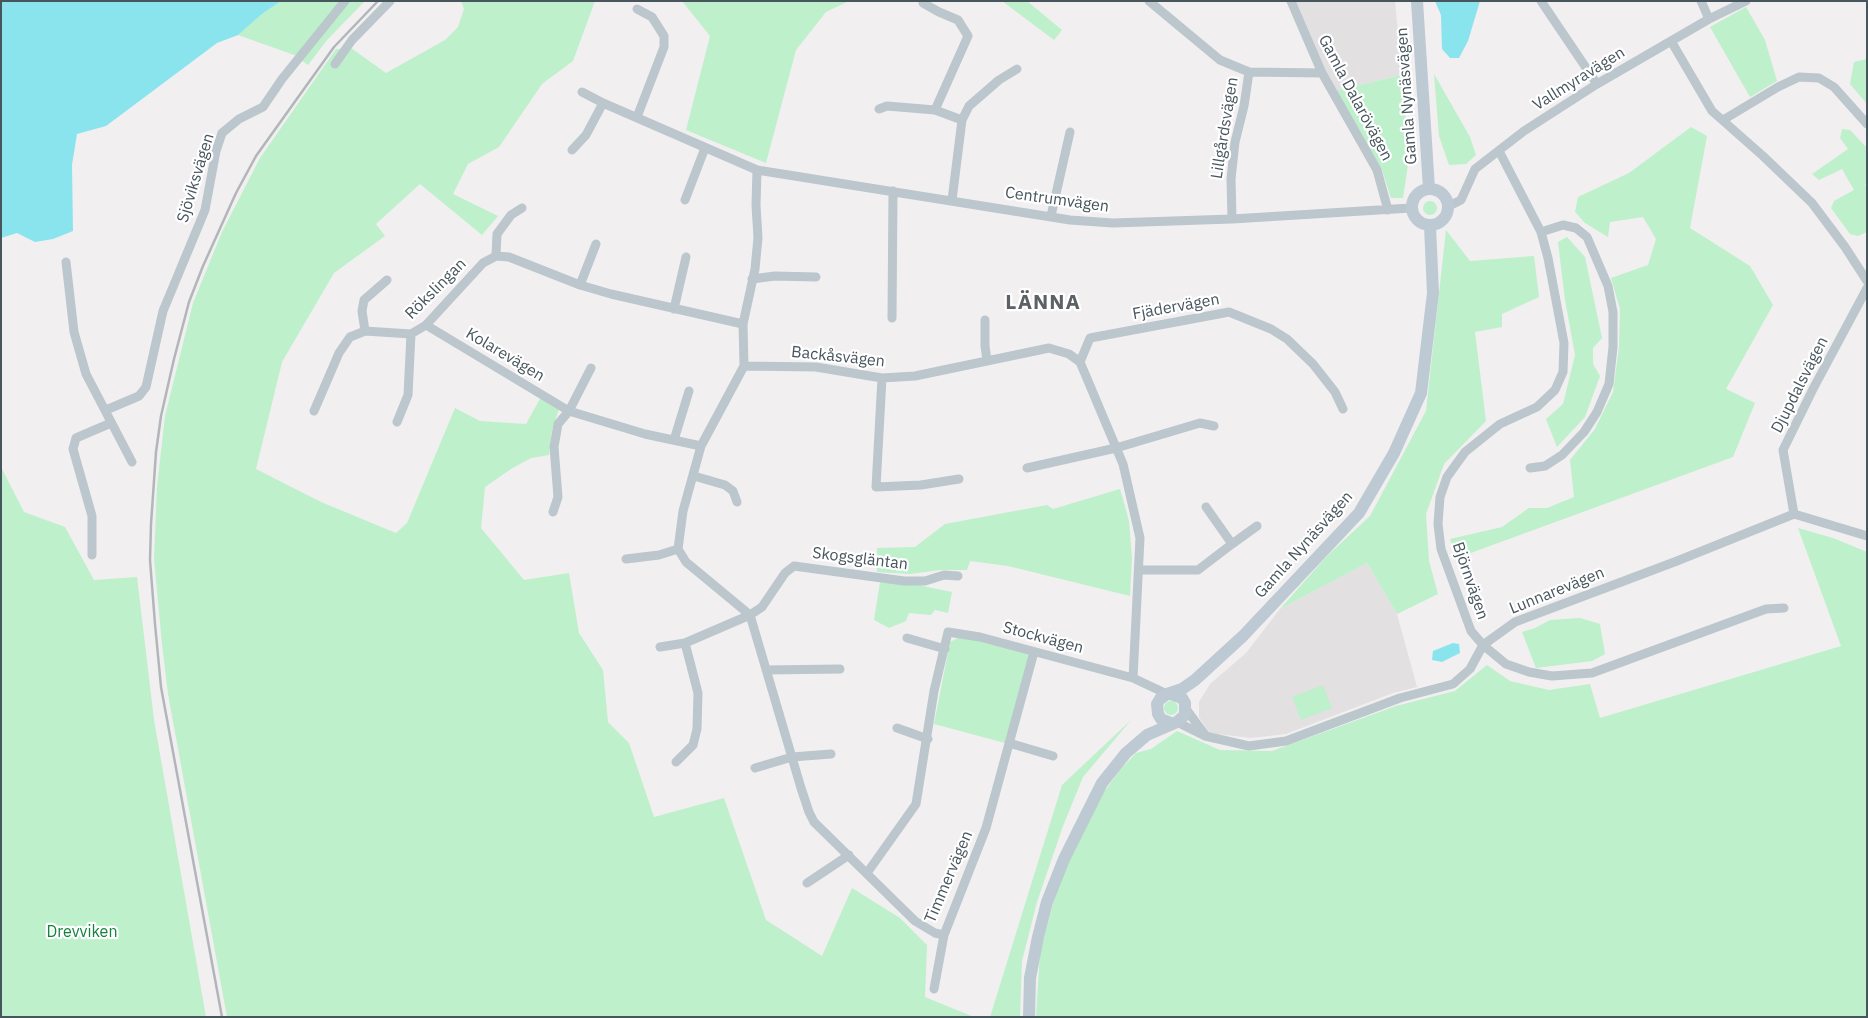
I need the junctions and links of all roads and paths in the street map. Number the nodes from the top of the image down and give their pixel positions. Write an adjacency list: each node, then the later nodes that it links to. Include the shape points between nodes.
1 (345, 1): 67 (street, Sjöviksvägen, via 263,107 239,119 222,133 205,210 163,311 146,387 139,396)
2 (390, 1): 13 (street, via 352,40)
3 (1149, 1): 15 (street, via 1220,60)
4 (1290, 1): 16 (street, Gamla Dalarövägen)
5 (1417, 1): 31 (street, Gamla Nynäsvägen)
6 (1541, 1): 17 (street)
7 (1701, 1): 11 (street)
8 (1746, 1): 11 (street, Vallmyravägen)
9 (923, 3): 21 (street, via 958,20 968,36)
10 (637, 9): 22 (street, via 652,17 664,36 664,47)
11 (1709, 19): 12 (street, Vallmyravägen)
12 (1671, 41): 17 (street, Vallmyravägen); 24 (street, via 1712,110)
13 (335, 64)
14 (1017, 69): 23 (street, via 969,106)
15 (1249, 72): 16 (street); 40 (street, Lillgårdsvägen, via 1235,142 1231,179)
16 (1322, 73): 38 (street, Gamla Dalarövägen, via 1377,170)
17 (1597, 84): 29 (street, Vallmyravägen)
18 (582, 92): 19 (street, Centrumvägen)
19 (603, 103): 22 (street, Centrumvägen); 28 (street, via 586,135)
20 (879, 110): 21 (street, via 887,106)
21 (935, 110): 23 (street)
22 (637, 117): 27 (street, Centrumvägen)
23 (962, 120): 34 (street)
24 (1723, 120): 25 (street, via 1799,77 1819,78 1834,88); 50 (street, via 1812,203 1846,247)
25 (1867, 124)
26 (1070, 132): 39 (street)
27 (705, 148): 30 (street, Centrumvägen); 33 (street)
28 (572, 150)
29 (1499, 151): 35 (street, Vallmyravägen, via 1475,169 1461,200); 42 (street, Björnvägen)
30 (757, 170): 32 (street, Centrumvägen); 48 (street, via 758,238)
31 (1429, 189): 35 (street, via 1445,196); 37 (street, via 1416,194)
32 (893, 191): 34 (street, Centrumvägen); 54 (street)
33 (685, 200)
34 (952, 200): 39 (street, Centrumvägen)
35 (1449, 206): 41 (street, via 1446,218)
36 (522, 208): 44 (street, via 511,215 497,234)
37 (1412, 208): 38 (street, Centrumvägen); 41 (street, via 1417,220)
38 (1388, 210): 40 (street, Centrumvägen)
39 (1051, 216): 40 (street, Centrumvägen, via 1113,223)
40 (1232, 219)
41 (1430, 226): 101 (street, Gamla Nynäsvägen, via 1433,293 1421,393 1394,453 1359,512)
42 (1541, 232): 78 (street, via 1563,225 1576,228 1587,237 1608,286 1613,312 1613,346 1609,384 1584,432 1562,455 1545,466); 97 (street, Björnvägen, via 1564,343 1563,372 1555,390 1537,407 1500,424 1465,452 1447,477 1440,497 1438,524 1441,549 1471,631)
43 (596, 244): 51 (street)
44 (496, 256): 51 (street, via 509,257); 57 (street, Rökslingan, via 483,263)
45 (686, 257): 53 (street)
46 (66, 262): 67 (street, via 74,332 86,374)
47 (816, 277): 48 (street)
48 (752, 279): 56 (street)
49 (387, 280): 58 (street, via 364,300)
50 (1867, 282)
51 (580, 285): 53 (street)
52 (1867, 288): 84 (street, Djupdalsvägen, via 1783,450)
53 (674, 309): 56 (street)
54 (892, 318)
55 (985, 320): 60 (street)
56 (743, 324): 62 (street)
57 (426, 325): 59 (street, Rökslingan); 69 (street, Kolarevägen)
58 (365, 331): 59 (street, Rökslingan); 68 (street, via 350,336 339,353)
59 (411, 334): 70 (street, via 408,395)
60 (987, 360): 61 (street, Backåsvägen, via 1049,348 1069,354); 64 (street, Backåsvägen, via 915,376)
61 (1080, 362): 66 (street, Fjädervägen, via 1090,338 1229,312 1271,329 1288,340 1313,364); 75 (street)
62 (744, 366): 64 (street, Backåsvägen, via 816,367); 74 (street)
63 (591, 368): 69 (street)
64 (882, 378): 80 (street, via 876,487)
65 (689, 391): 73 (street)
66 (1343, 408)
67 (106, 410): 71 (street)
68 (314, 411)
69 (568, 411): 73 (street, Kolarevägen); 83 (street, via 558,424 554,447 558,497)
70 (397, 422)
71 (111, 423): 76 (street); 89 (street, via 76,438 73,449 92,516)
72 (1214, 426): 75 (street, via 1200,423)
73 (674, 440): 74 (street, Kolarevägen)
74 (700, 446): 79 (street)
75 (1116, 448): 77 (street); 91 (street, via 1123,464 1140,538)
76 (132, 462)
77 (1027, 468)
78 (1530, 468)
79 (694, 476): 81 (street, via 725,485 733,491); 88 (street, via 683,511)
80 (959, 479)
81 (738, 502)
82 (1206, 508): 87 (street)
83 (553, 512)
84 (1794, 514): 86 (street); 97 (street, Lunnarevägen, via 1515,622)
85 (1257, 526): 87 (street)
86 (1867, 536)
87 (1232, 544): 91 (street, via 1198,570)
88 (678, 549): 90 (street, via 659,555); 94 (street, via 686,562)
89 (92, 555)
90 (626, 558)
91 (1139, 570): 104 (street)
92 (958, 576): 94 (street, Skogsgläntan, via 904,580 794,566 785,573 762,607)
93 (1784, 608): 97 (street, Björnvägen, via 1766,609 1592,672 1552,676 1529,672 1506,664)
94 (750, 615): 96 (street); 103 (street, Timmervägen)
95 (907, 638): 99 (street)
96 (685, 643): 98 (street); 118 (street, via 698,693 697,729 693,746)
97 (1483, 645): 112 (street, Lunnarevägen, via 1470,669 1453,684 1400,698 1286,740 1249,746)
98 (660, 646)
99 (945, 650): 100 (street, Stockvägen, via 948,632); 113 (street, Stockvägen, via 934,691)
100 (1034, 652): 104 (street, Stockvägen); 114 (street, Timmervägen)
101 (1210, 667): 106 (street, Gamla Nynäsvägen, via 1195,680); 107 (street, Gamla Nynäsvägen)
102 (840, 669): 103 (street)
103 (766, 670): 117 (street, Timmervägen)
104 (1133, 678): 105 (street, Stockvägen)
105 (1146, 685): 106 (street, Stockvägen); 108 (street)
106 (1169, 694): 107 (street, via 1182,698); 108 (street, Gamla Nynäsvägen, via 1160,699)
107 (1186, 706): 109 (street, Gamla Nynäsvägen, via 1185,715); 112 (street)
108 (1157, 709): 109 (street, via 1161,719); 111 (street, Gamla Nynäsvägen)
109 (1174, 723): 111 (street, Gamla Nynäsvägen); 112 (street, Lunnarevägen)
110 (897, 728): 113 (street)
111 (1147, 735): 125 (street, Gamla Nynäsvägen, via 1126,753 1102,783 1064,858 1047,902 1038,938 1030,978)
112 (1206, 736)
113 (928, 739): 121 (street, Stockvägen, via 916,804)
114 (1009, 742): 116 (street); 123 (street, Timmervägen, via 986,828)
115 (830, 754): 117 (street)
116 (1052, 756)
117 (792, 757): 119 (street); 120 (street, Timmervägen, via 808,812)
118 (676, 762)
119 (755, 768)
120 (849, 855): 121 (street, Timmervägen); 122 (street)
121 (867, 873): 123 (street, Timmervägen, via 915,921)
122 (807, 883)
123 (937, 936): 124 (street)
124 (934, 989)
125 (1029, 1017)

